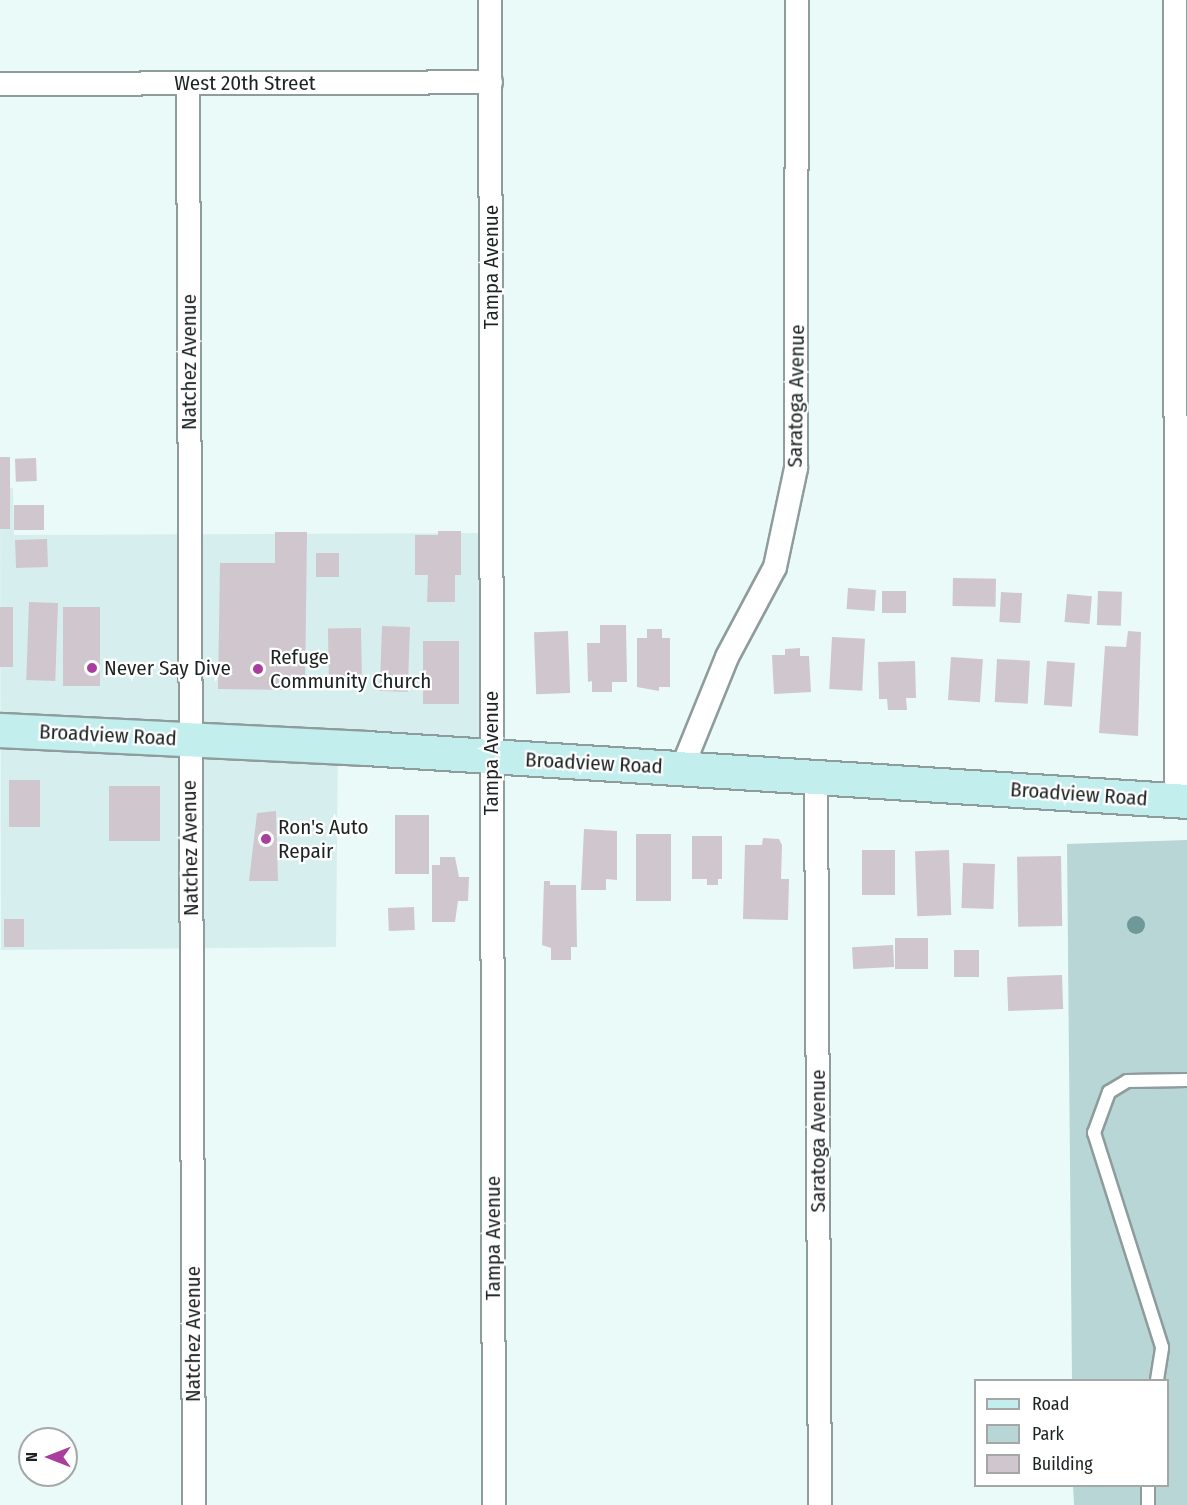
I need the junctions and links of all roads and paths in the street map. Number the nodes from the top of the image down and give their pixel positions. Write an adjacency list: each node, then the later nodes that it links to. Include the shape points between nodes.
1 (490, 0): 4 (street, Tampa Avenue)
2 (797, 0): 10 (street, Saratoga Avenue, via 796,468 775,567 726,657)
3 (1175, 0): 12 (street)
4 (491, 82): 5 (street, West 20th Street); 9 (street, Tampa Avenue)
5 (188, 83): 6 (street, West 20th Street); 8 (street, Natchez Avenue)
6 (0, 84)
7 (0, 730): 8 (main road, Broadview Road)
8 (190, 739): 9 (main road, Broadview Road); 16 (street, Natchez Avenue)
9 (491, 757): 10 (main road, Broadview Road); 17 (street, Tampa Avenue)
10 (682, 768): 11 (main road, Broadview Road)
11 (816, 776): 12 (main road, Broadview Road); 18 (street, Saratoga Avenue)
12 (1182, 801)
13 (1187, 1080): 14 (lane, via 1127,1081 1109,1092 1095,1133 1162,1347)
14 (1157, 1379)
15 (1148, 1487): 19 (lane)
16 (194, 1505)
17 (494, 1505)
18 (820, 1505)
19 (1148, 1505)

